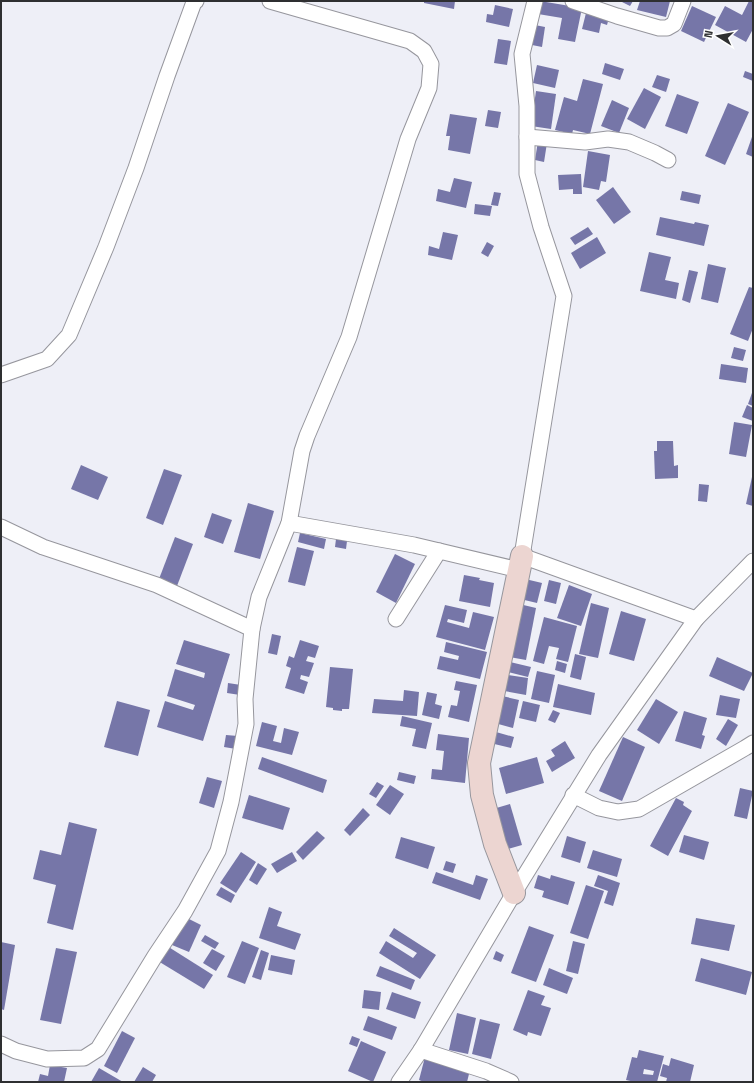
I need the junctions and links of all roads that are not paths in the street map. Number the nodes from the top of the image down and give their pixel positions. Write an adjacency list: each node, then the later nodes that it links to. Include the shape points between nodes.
1 (194, 1): 8 (street, via 136,168 69,335 47,359)
2 (270, 1): 9 (street, via 410,41 424,51 431,64 429,88 408,139 349,338 302,451)
3 (535, 1): 6 (street, via 522,54)
4 (573, 1): 5 (street, via 659,28 668,28 674,24)
5 (684, 1)
6 (527, 137): 7 (street, via 585,142 608,139 629,142); 13 (street, via 527,174 540,227 564,296)
7 (668, 160)
8 (1, 375)
9 (289, 523): 11 (street); 16 (street, via 259,597)
10 (1, 527): 16 (street, via 43,547 157,585)
11 (438, 551): 13 (street); 14 (street)
12 (753, 561): 15 (street)
13 (520, 563): 15 (street); 19 (street, via 479,763 482,795 495,844)
14 (396, 619)
15 (696, 619): 18 (street)
16 (252, 629): 20 (street, via 245,699 246,724 230,802 218,851 185,911 98,1049 84,1058 47,1059 16,1051)
17 (753, 743): 18 (street, via 639,809 618,812 600,808)
18 (573, 795): 19 (street)
19 (514, 893): 21 (street)
20 (1, 1044)
21 (421, 1050): 22 (street); 23 (street)
22 (399, 1082)
23 (511, 1082)

